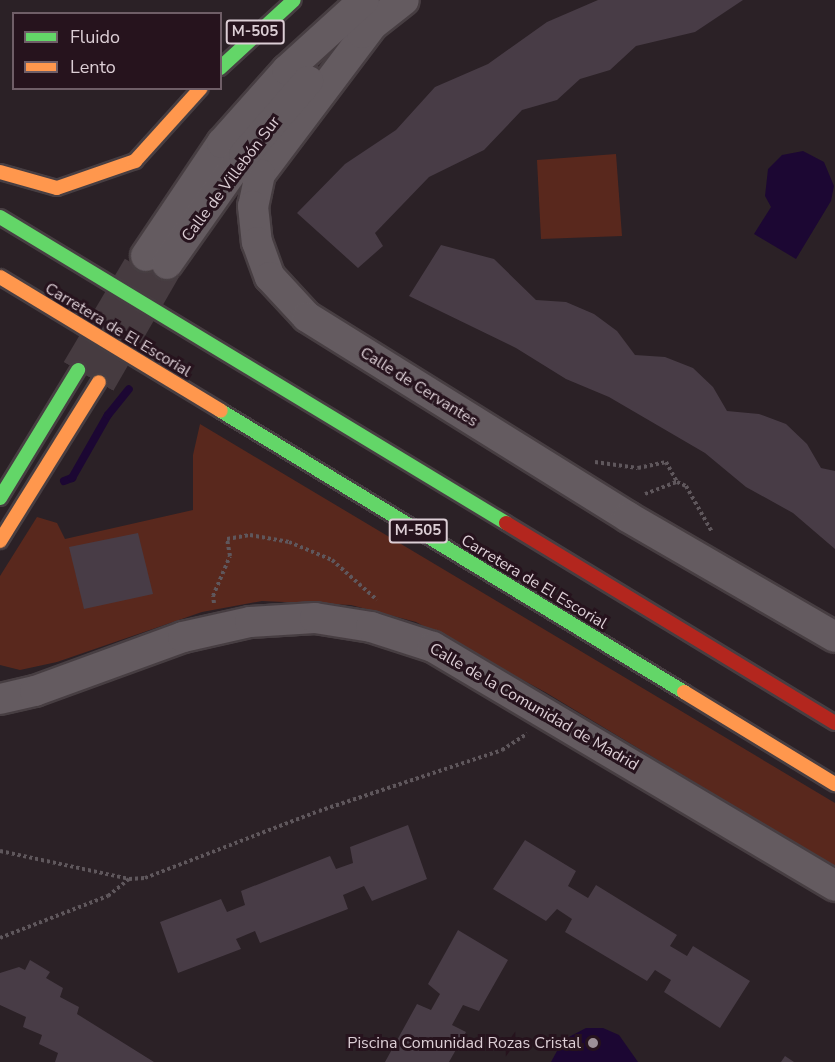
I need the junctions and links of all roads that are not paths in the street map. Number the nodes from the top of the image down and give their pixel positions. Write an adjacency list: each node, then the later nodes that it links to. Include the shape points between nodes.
1 (294, 0): 4 (main road, M-505)
2 (404, 0): 3 (street, Calle de Villebón Sur)
3 (370, 10): 9 (street, Calle de Villebón Sur); 16 (street, Calle de Cervantes, via 260,174 253,206 257,242 270,277 307,317 657,535)
4 (222, 66)
5 (199, 90): 6 (main road, via 135,161 57,188)
6 (0, 172)
7 (0, 202): 11 (main road)
8 (0, 218): 11 (main road)
9 (157, 260)
10 (0, 278): 22 (main road, Carretera de El Escorial / M-505)
11 (241, 364): 21 (main road)
12 (78, 370): 14 (main road)
13 (99, 382): 15 (main road)
14 (0, 498)
15 (0, 541)
16 (835, 637)
17 (0, 687): 18 (street, Calle de la Comunidad de Madrid)
18 (35, 691): 19 (street, Calle de la Comunidad de Madrid); 20 (street, Calle de la Comunidad de Madrid); 23 (street, Calle de la Comunidad de Madrid, via 183,637 250,622 315,618 376,628 433,647)
19 (0, 699)
20 (0, 708)
21 (835, 723)
22 (835, 784)
23 (835, 886)

